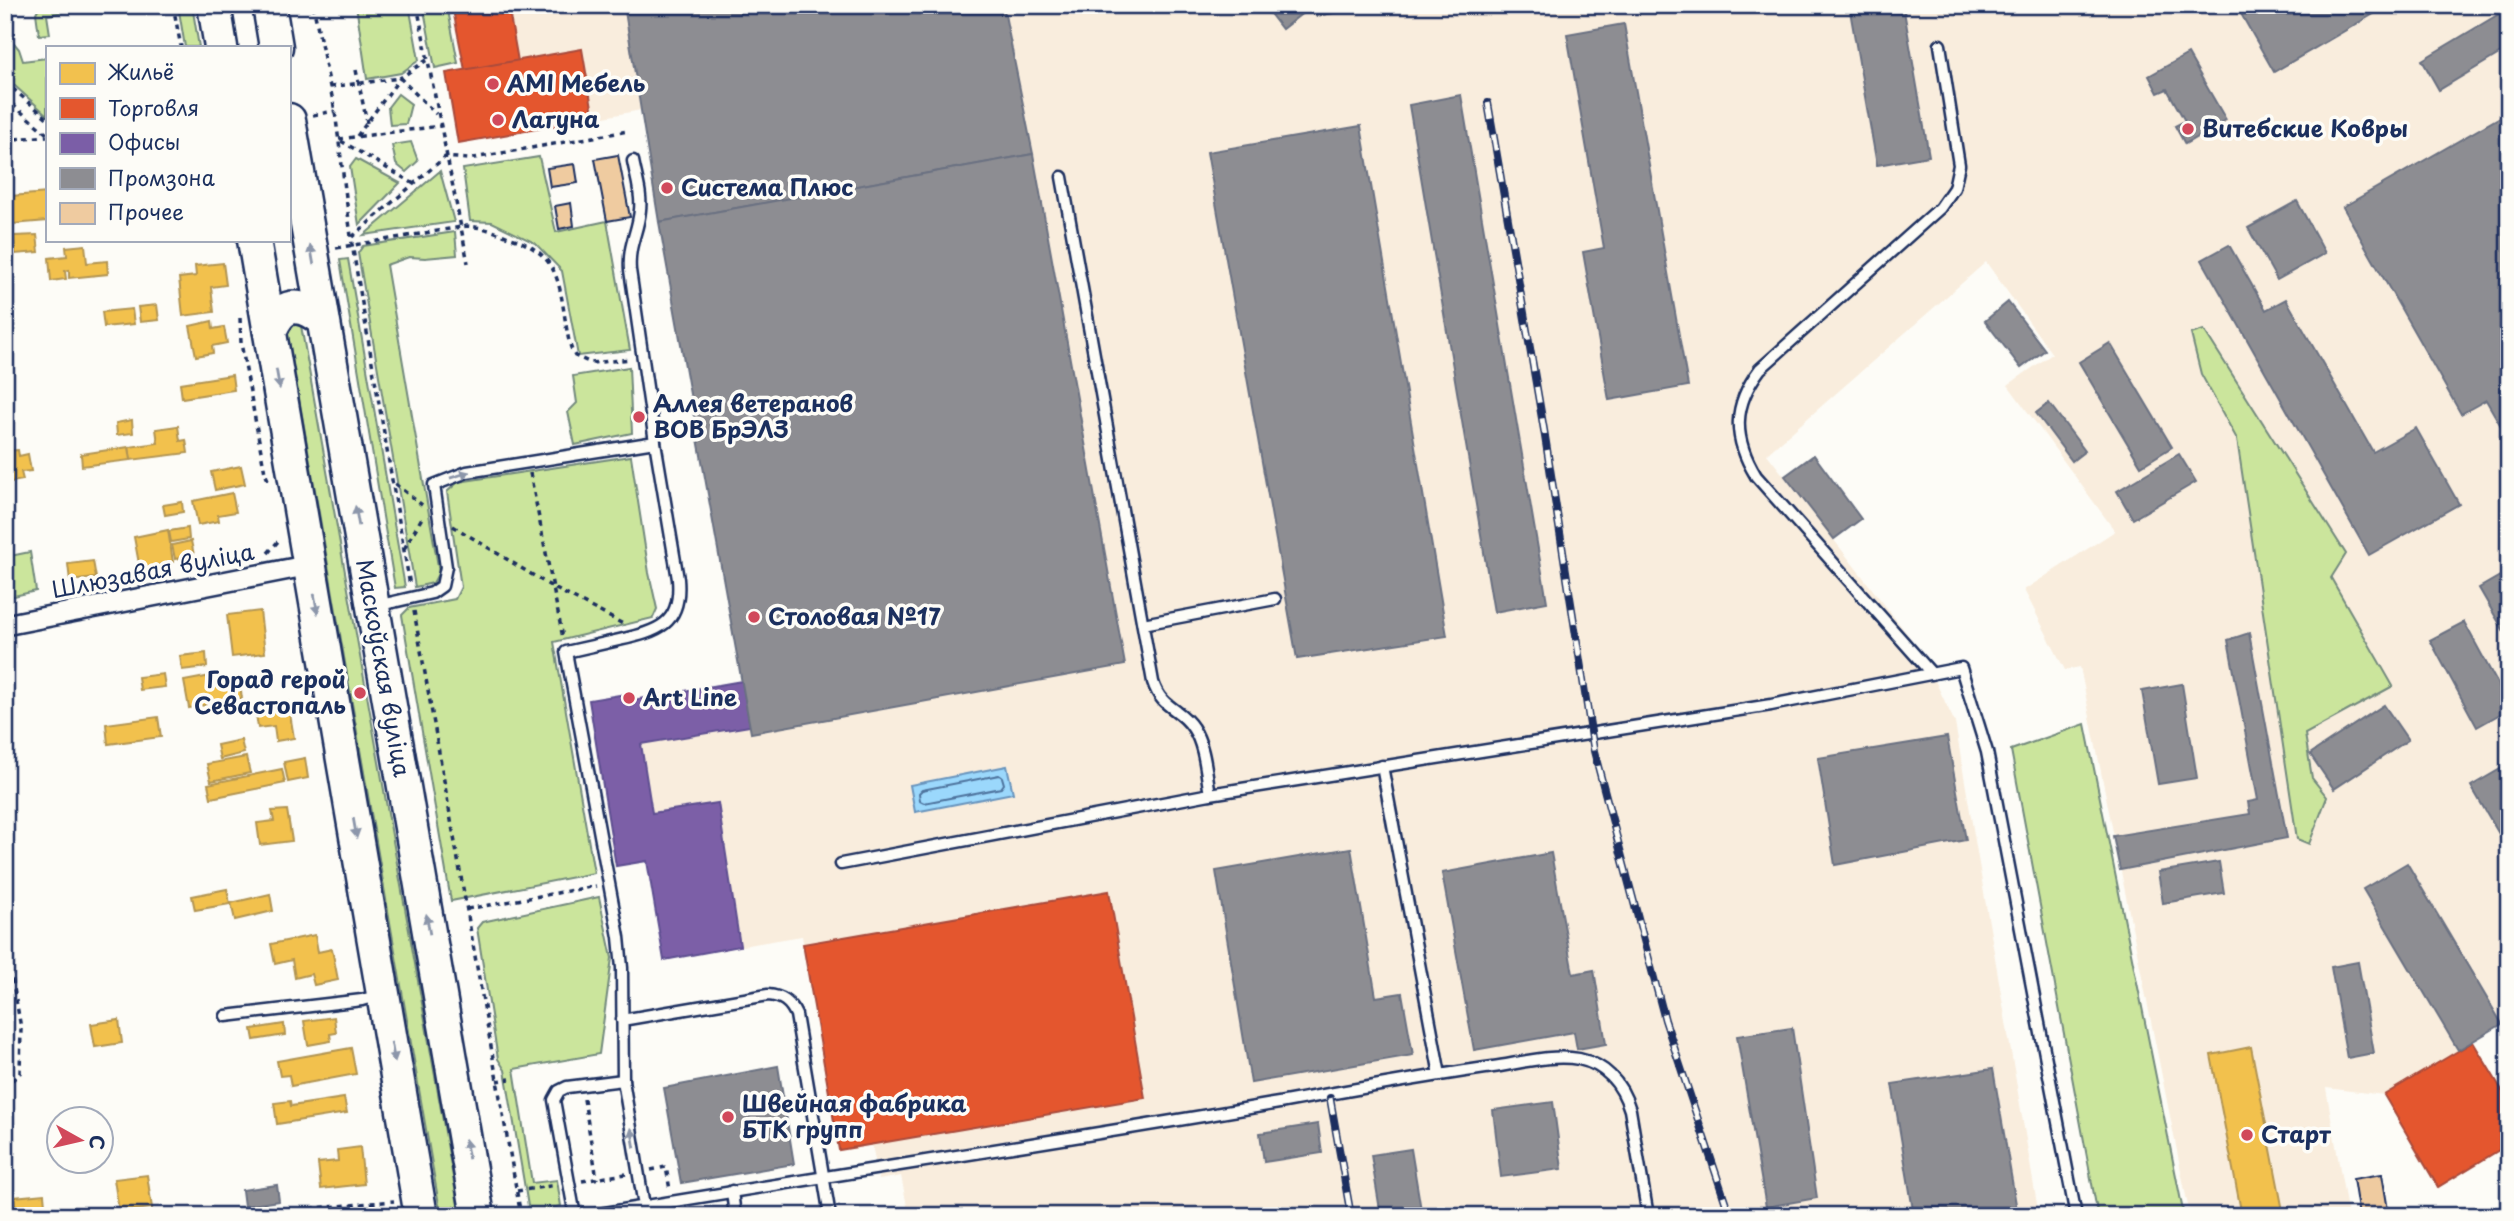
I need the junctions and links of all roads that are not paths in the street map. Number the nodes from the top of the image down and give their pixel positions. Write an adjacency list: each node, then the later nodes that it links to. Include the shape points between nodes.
1 (214, 5): 4 (main road)
2 (269, 5): 5 (main road)
3 (1940, 45): 19 (lane, via 1958,154 1954,188 1940,208 1760,369 1738,415 1742,450 1756,476)
4 (221, 46)
5 (276, 46)
6 (290, 133): 9 (main road, Маскоўская вуліца)
7 (633, 161): 13 (lane, via 640,204 629,250 630,270)
8 (1062, 177): 17 (lane)
9 (295, 198): 11 (main road, Маскоўская вуліца, one-way to 9)
10 (254, 242): 12 (main road)
11 (323, 320): 12 (main road, via 298,306 275,318); 16 (main road, Маскоўская вуліца, one-way to 11)
12 (270, 332): 14 (main road, one-way to 14)
13 (655, 442): 16 (lane, one-way to 13, via 438,590 444,580 434,485 488,468); 25 (lane, via 679,590 675,611 662,626 644,634 566,652 619,937)
14 (310, 565): 18 (street, Шлюзавая вуліца); 23 (main road, one-way to 23)
15 (1275, 599): 17 (lane)
16 (373, 607): 36 (main road, Маскоўская вуліца, one-way to 16)
17 (1143, 624): 21 (lane, via 1156,691 1198,737)
18 (5, 625)
19 (1932, 674): 20 (lane, via 1771,705); 41 (lane, via 1961,668 1987,752)
20 (1382, 766): 21 (lane); 26 (lane)
21 (1210, 794): 22 (lane)
22 (841, 864)
23 (383, 994): 24 (lane); 31 (main road, one-way to 31)
24 (226, 1016)
25 (622, 1020): 27 (lane); 28 (lane, via 768,995 783,999 796,1015)
26 (1440, 1075): 28 (lane); 40 (lane, via 1565,1058 1607,1072 1618,1082 1630,1110)
27 (623, 1080): 30 (lane, one-way to 27); 37 (lane, via 563,1088 554,1100)
28 (824, 1176): 29 (lane); 33 (lane)
29 (732, 1191): 30 (lane); 39 (lane)
30 (644, 1206): 32 (lane)
31 (408, 1208)
32 (630, 1212): 38 (lane)
33 (829, 1212)
34 (257, 1214): 35 (lane)
35 (240, 1216)
36 (478, 1216)
37 (575, 1216)
38 (586, 1216)
39 (735, 1216)
40 (1648, 1216)
41 (2076, 1216)

